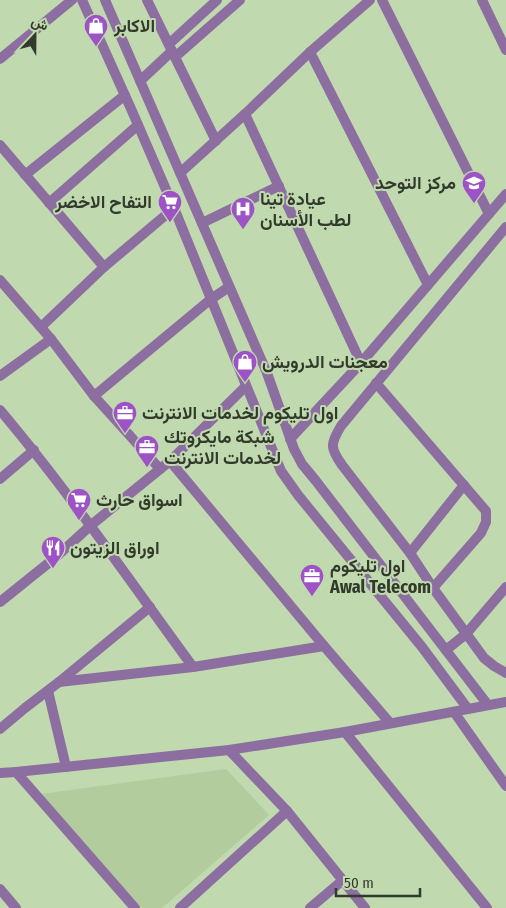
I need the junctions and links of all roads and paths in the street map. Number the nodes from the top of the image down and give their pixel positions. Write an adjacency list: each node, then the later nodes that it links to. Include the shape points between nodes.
1 (72, 0): 13 (street)
2 (82, 0): 15 (street)
3 (105, 0): 14 (street)
4 (147, 0): 11 (street)
5 (216, 0): 11 (street)
6 (240, 0): 11 (street)
7 (370, 0): 12 (street)
8 (382, 0): 26 (street)
9 (482, 0): 10 (street)
10 (506, 49)
11 (172, 51): 14 (street); 18 (street)
12 (310, 52): 16 (street); 31 (street)
13 (0, 59)
14 (140, 81): 20 (street)
15 (125, 95): 17 (street); 21 (street)
16 (245, 114): 18 (street); 22 (street)
17 (138, 124): 24 (street); 25 (street)
18 (216, 141): 20 (street)
19 (0, 145): 21 (street)
20 (180, 173): 27 (street)
21 (25, 175): 24 (street)
22 (279, 186): 27 (street); 36 (street)
23 (506, 194): 26 (street)
24 (49, 203): 29 (street)
25 (174, 208): 29 (street); 33 (street)
26 (489, 214): 31 (street)
27 (202, 223): 32 (street)
28 (506, 227): 38 (street)
29 (104, 267): 34 (street)
30 (0, 280): 34 (street)
31 (428, 285): 36 (street)
32 (230, 287): 33 (street); 42 (street, via 267,373)
33 (211, 299): 39 (street); 40 (street)
34 (40, 327): 35 (street)
35 (51, 339): 37 (street); 40 (street)
36 (361, 363): 42 (street)
37 (0, 376)
38 (376, 383): 47 (street); 49 (street, via 340,426 333,446 342,465)
39 (246, 386): 44 (street); 63 (street, via 280,471)
40 (94, 396): 45 (street)
41 (0, 410): 43 (street)
42 (290, 439): 56 (street, via 302,464)
43 (34, 450): 46 (street); 48 (street)
44 (170, 461): 45 (street); 55 (street)
45 (160, 469): 48 (street)
46 (0, 479)
47 (464, 485): 49 (street); 50 (street, via 486,511 486,522 481,533)
48 (90, 526): 52 (street); 53 (street)
49 (410, 553): 50 (street)
50 (433, 588): 54 (street)
51 (506, 588): 54 (street)
52 (0, 602)
53 (150, 607): 57 (street); 59 (street)
54 (466, 634): 56 (street); 58 (street, via 484,658)
55 (324, 646): 57 (street); 65 (street)
56 (446, 650): 62 (street)
57 (193, 667): 59 (street)
58 (506, 673)
59 (59, 682): 60 (street)
60 (48, 691): 66 (street); 69 (street)
61 (506, 702): 62 (street)
62 (488, 705): 63 (street)
63 (468, 709): 64 (street)
64 (454, 712): 65 (street); 72 (street)
65 (390, 723): 67 (street)
66 (0, 729)
67 (345, 732): 68 (street); 81 (street)
68 (229, 750): 69 (street); 73 (street)
69 (66, 767): 70 (street)
70 (16, 772): 71 (street); 77 (street)
71 (0, 773)
72 (506, 786)
73 (286, 811): 74 (street); 78 (street)
74 (343, 880): 79 (street); 80 (street)
75 (0, 889): 76 (street)
76 (16, 908)
77 (135, 908)
78 (180, 908)
79 (310, 908)
80 (365, 908)
81 (487, 908)

